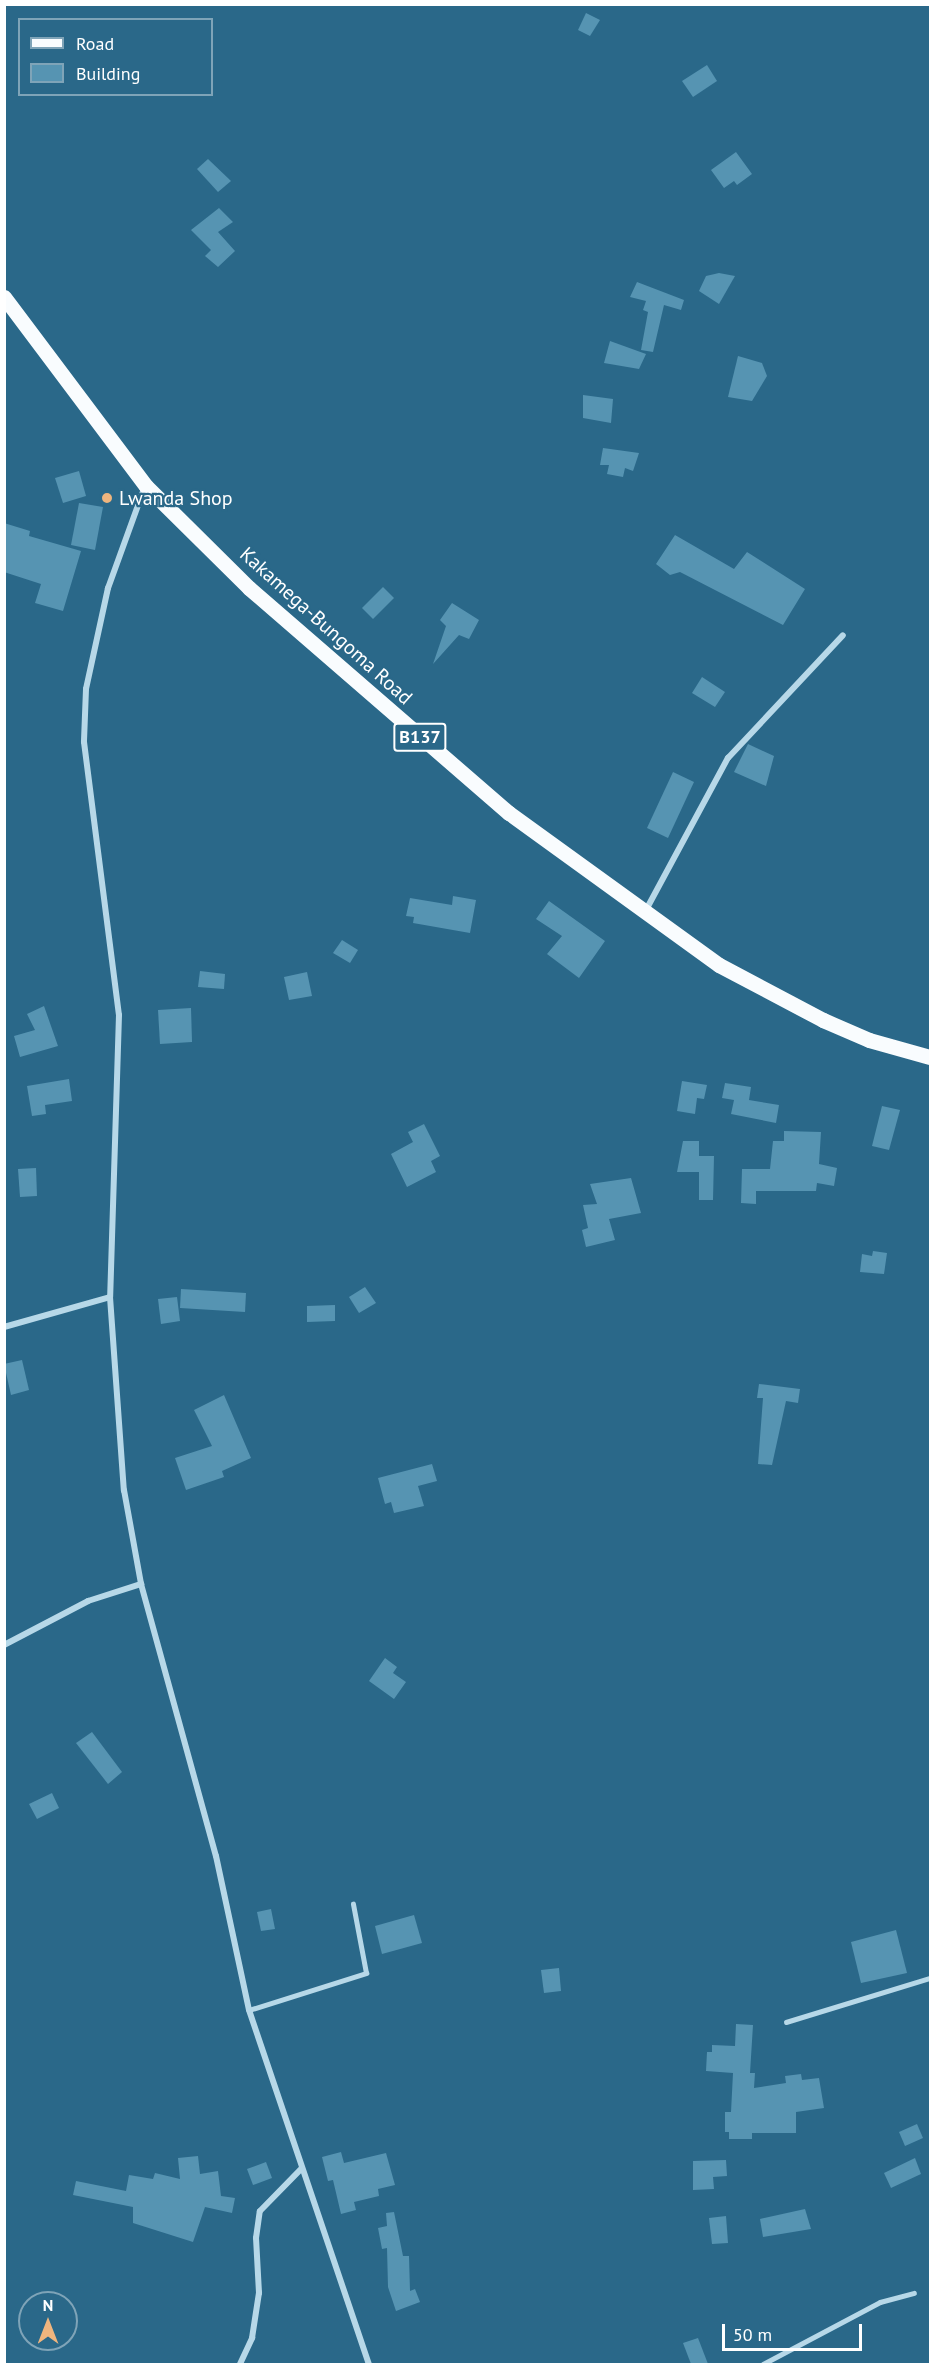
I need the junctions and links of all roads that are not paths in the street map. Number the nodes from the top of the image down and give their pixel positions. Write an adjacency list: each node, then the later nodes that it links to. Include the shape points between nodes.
1 (4, 297): 2 (main road, Kakamega-Bungoma Road / B137)
2 (146, 486): 4 (main road, Kakamega-Bungoma Road / B137, via 249,588 363,689 509,813); 6 (street, via 108,588 86,689 84,742 119,1015)
3 (843, 635): 4 (street, via 728,758)
4 (644, 913): 5 (main road, Kakamega-Bungoma Road / B137, via 719,965 783,1001 869,1040)
5 (930, 1057)
6 (110, 1297): 7 (street); 8 (street, via 124,1490)
7 (4, 1327)
8 (141, 1584): 9 (street, via 88,1601); 12 (street, via 216,1856)
9 (4, 1645)
10 (353, 1905): 12 (lane, via 366,1973)
11 (930, 1978): 13 (lane)
12 (249, 2010): 14 (street)
13 (786, 2022)
14 (303, 2169): 16 (street, via 260,2211 256,2238 259,2293 252,2338); 17 (street)
15 (914, 2293): 18 (lane, via 880,2302)
16 (240, 2364)
17 (369, 2364)
18 (763, 2364)

